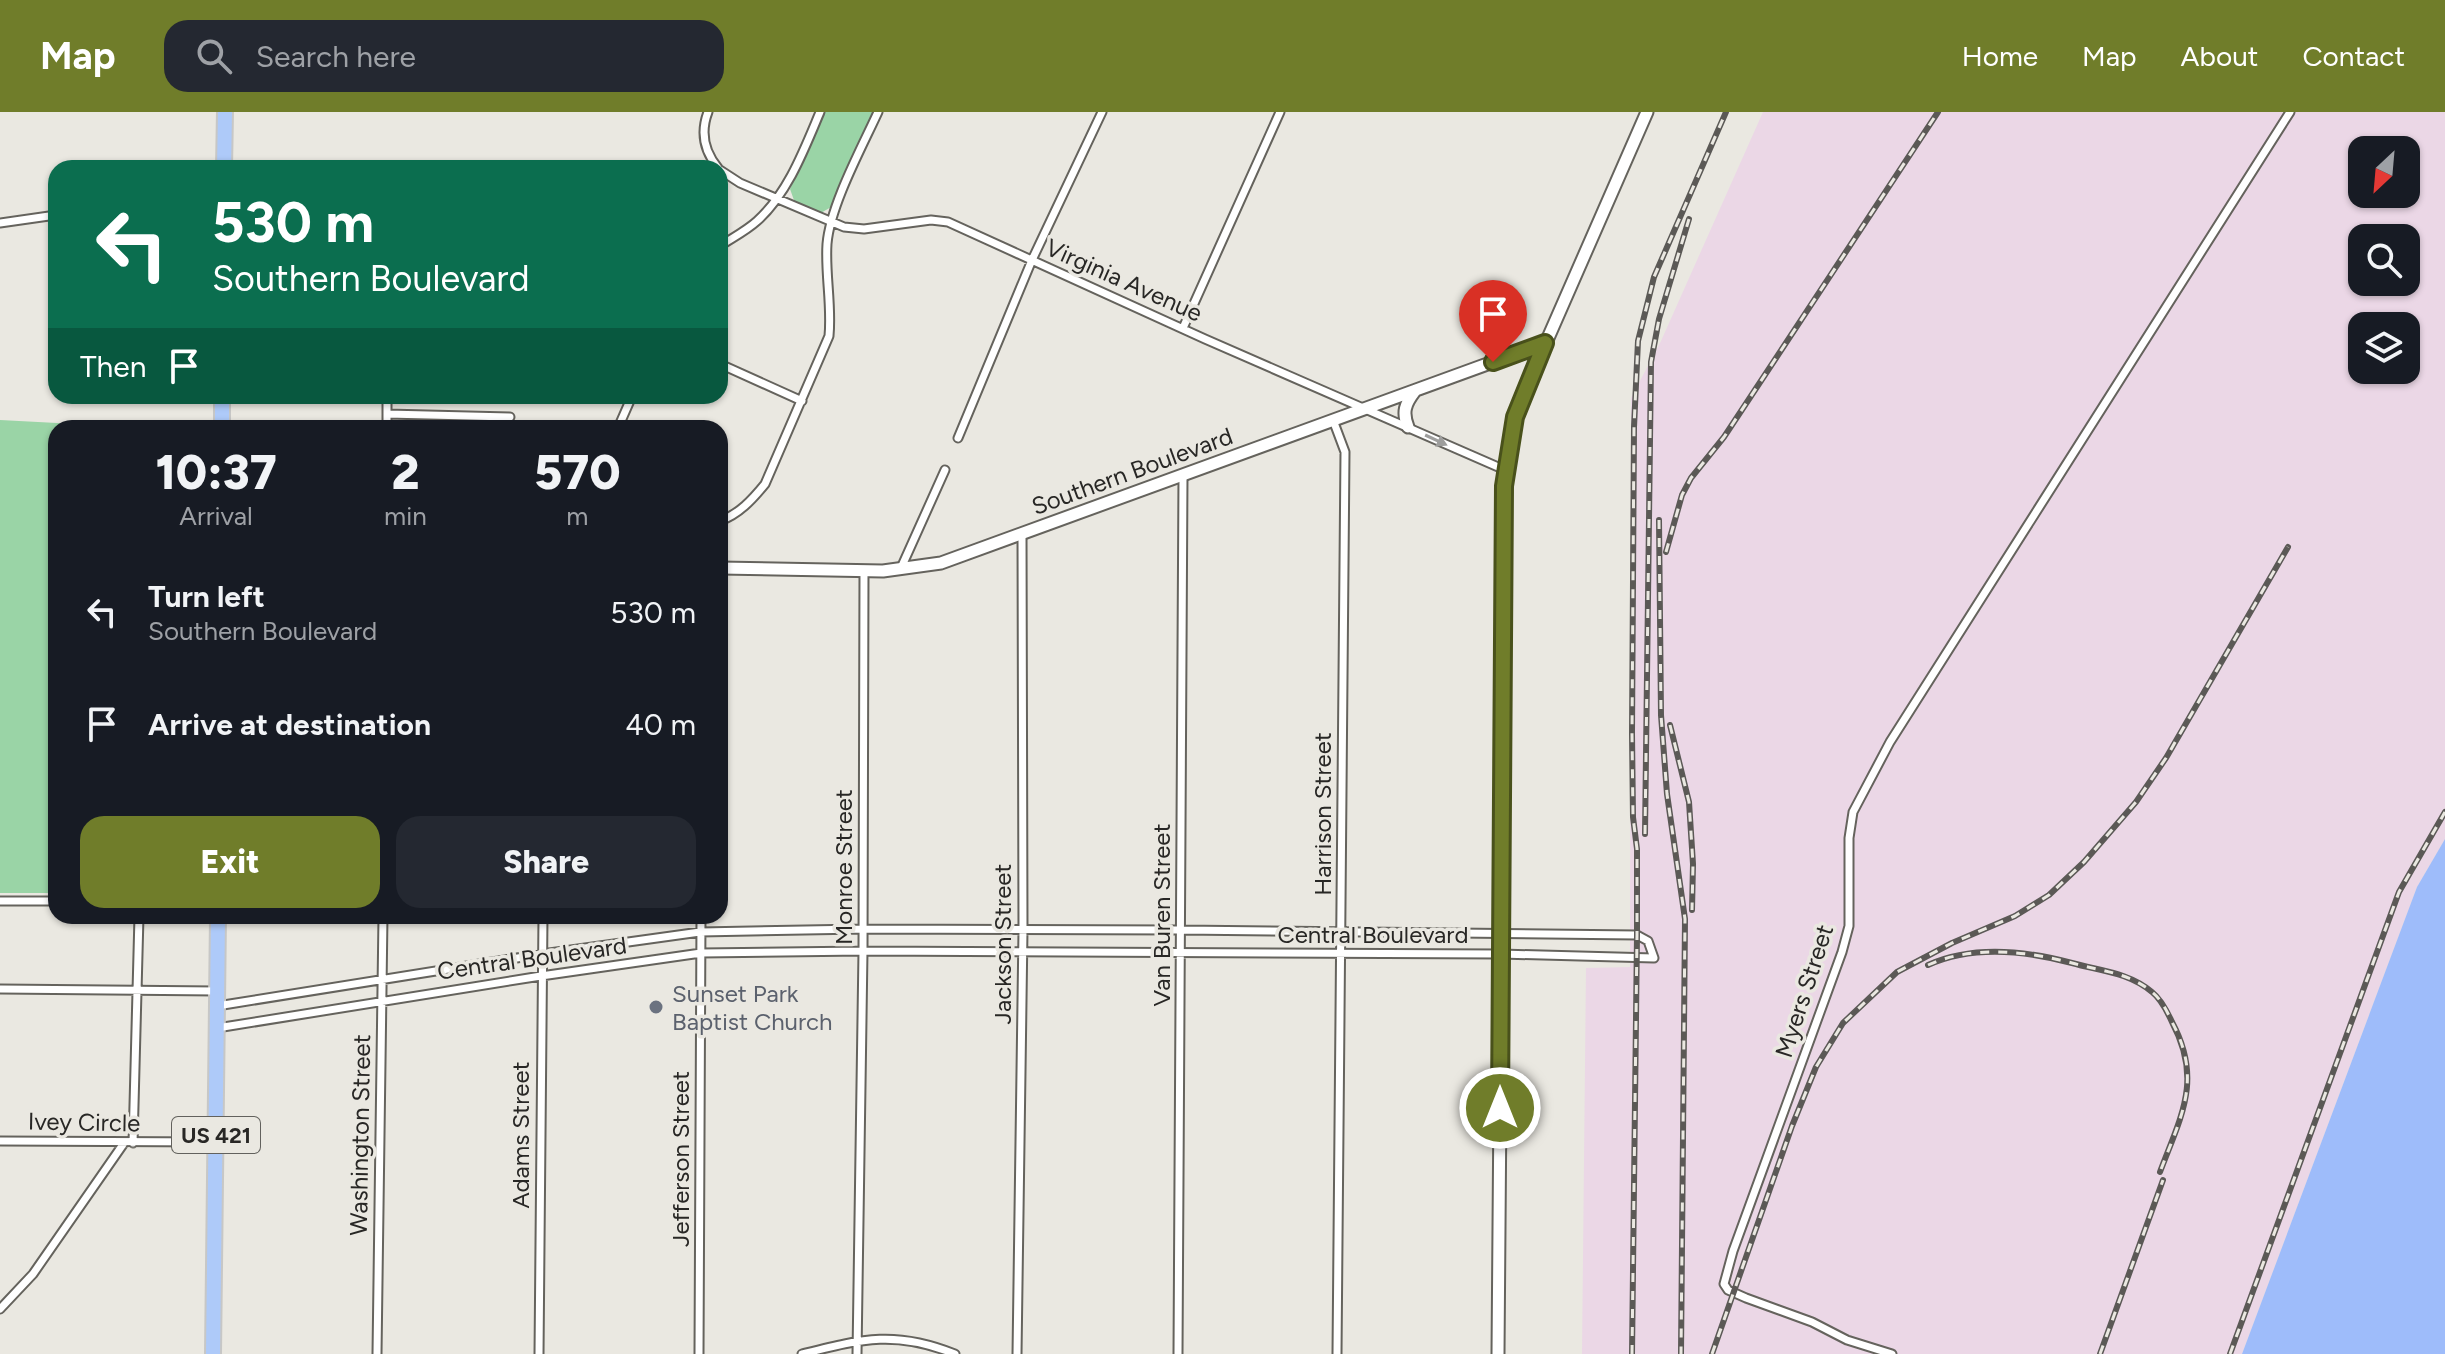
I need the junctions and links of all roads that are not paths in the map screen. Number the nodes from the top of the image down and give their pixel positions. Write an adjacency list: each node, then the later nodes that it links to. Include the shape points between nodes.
1 (225, 112): 10 (highway)
2 (697, 112): 9 (street, Virginia Avenue)
3 (820, 112): 13 (street)
4 (878, 112): 15 (street)
5 (1102, 112): 18 (street)
6 (1280, 112): 19 (street)
7 (1647, 112): 20 (main road)
8 (2290, 112): 83 (street, Myers Street, via 1859,797 1850,826 1847,935 1724,1284 1746,1298)
9 (707, 114): 11 (street, Virginia Avenue, via 703,138)
10 (224, 160)
11 (711, 160)
12 (728, 175): 13 (street, Virginia Avenue)
13 (776, 198): 15 (street, Virginia Avenue); 17 (street, via 756,222)
14 (48, 216): 16 (street)
15 (833, 221): 18 (street, Virginia Avenue, via 864,229 948,222); 23 (street, via 827,242 829,336)
16 (0, 223)
17 (728, 241)
18 (1032, 260): 19 (street, Virginia Avenue); 31 (street)
19 (1183, 328): 25 (street, Virginia Avenue)
20 (1545, 343): 22 (main road, Southern Boulevard); 33 (main road, via 1515,417)
21 (728, 368): 23 (street)
22 (1416, 391): 25 (main road, Southern Boulevard); 30 (main road, via 1404,410)
23 (802, 401): 35 (street, via 765,484)
24 (387, 404): 26 (street)
25 (1367, 409): 29 (main road, Southern Boulevard); 30 (street, Virginia Avenue)
26 (387, 414): 27 (street); 28 (street)
27 (510, 417)
28 (387, 420)
29 (1333, 420): 34 (main road, Southern Boulevard); 51 (street, Harrison Street, via 1345,452)
30 (1408, 427): 33 (street, Virginia Avenue, one-way to 33)
31 (958, 438)
32 (945, 470): 38 (street)
33 (1505, 470): 52 (main road)
34 (1183, 476): 36 (main road, Southern Boulevard); 49 (street, Van Buren Street)
35 (728, 518)
36 (1022, 534): 38 (main road, Southern Boulevard, via 941,563); 48 (street, Jackson Street)
37 (728, 568): 39 (main road, Southern Boulevard)
38 (900, 570): 39 (main road, Southern Boulevard)
39 (864, 571): 47 (street, Monroe Street)
40 (0, 901): 41 (street)
41 (48, 901)
42 (139, 924): 63 (street)
43 (218, 924): 64 (highway, US 421)
44 (383, 924): 61 (street, Washington Street)
45 (543, 924): 57 (street, Adams Street)
46 (700, 924): 50 (street, Jefferson Street)
47 (862, 929): 48 (street, Central Boulevard); 50 (street, Central Boulevard); 53 (street, Monroe Street)
48 (1023, 930): 49 (street, Central Boulevard); 54 (street, Jackson Street)
49 (1181, 930): 51 (street, Central Boulevard); 56 (street, Van Buren Street)
50 (700, 932): 55 (street, Jefferson Street); 57 (street, Central Boulevard)
51 (1342, 932): 52 (street, Central Boulevard); 59 (street, Harrison Street)
52 (1501, 933): 58 (main road); 58 (street, Central Boulevard, via 1637,935 1648,941 1654,958)
53 (863, 951): 54 (street, Central Boulevard); 55 (street, Central Boulevard); 71 (street, Monroe Street)
54 (1022, 951): 56 (street, Central Boulevard); 79 (street, Jackson Street)
55 (701, 953): 60 (street, Central Boulevard); 75 (street, Jefferson Street)
56 (1180, 953): 59 (street, Central Boulevard); 80 (street, Van Buren Street)
57 (542, 954): 60 (street, Adams Street); 61 (street, Central Boulevard)
58 (1501, 954): 59 (street, Central Boulevard); 82 (main road)
59 (1340, 955): 81 (street, Harrison Street)
60 (541, 976): 65 (street, Central Boulevard); 74 (street, Adams Street)
61 (382, 979): 64 (street, Central Boulevard); 65 (street, Washington Street)
62 (0, 989): 63 (street, Central Boulevard)
63 (137, 991): 64 (street, Central Boulevard); 69 (street)
64 (217, 998): 66 (highway, US 421)
65 (382, 1001): 66 (street, Central Boulevard); 73 (street, Washington Street)
66 (217, 1028): 68 (highway, US 421)
67 (0, 1141): 69 (street, Ivey Circle)
68 (216, 1142): 69 (street, Ivey Circle); 72 (highway, US 421)
69 (129, 1143): 70 (street, via 33,1274)
70 (0, 1309)
71 (856, 1341): 76 (street); 77 (street, Monroe Street); 78 (street, via 906,1339)
72 (213, 1354)
73 (377, 1354)
74 (539, 1354)
75 (699, 1354)
76 (802, 1354)
77 (857, 1354)
78 (955, 1354)
79 (1017, 1354)
80 (1178, 1354)
81 (1337, 1354)
82 (1498, 1354)
83 (1892, 1354)

